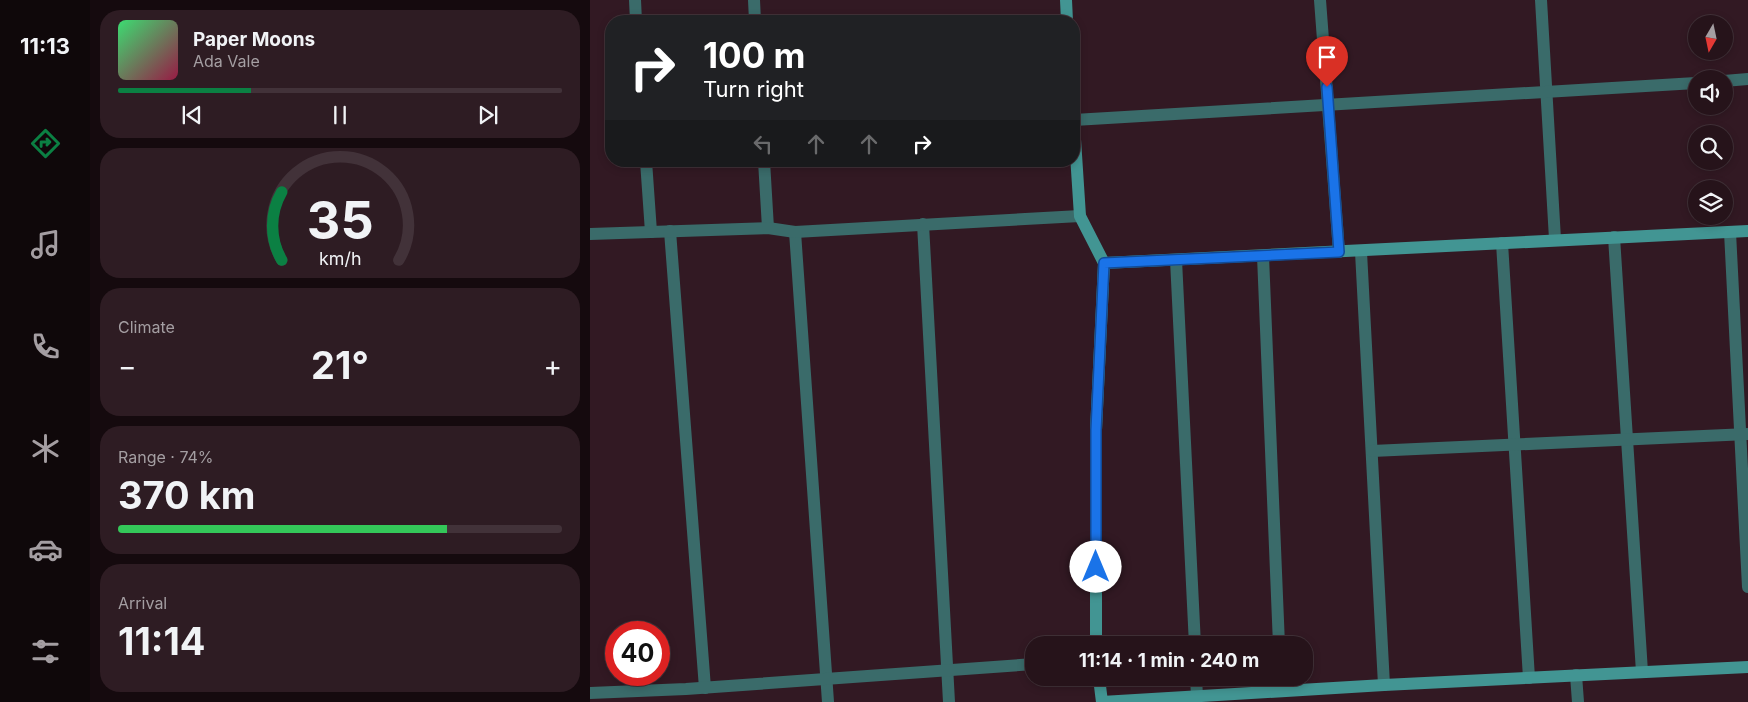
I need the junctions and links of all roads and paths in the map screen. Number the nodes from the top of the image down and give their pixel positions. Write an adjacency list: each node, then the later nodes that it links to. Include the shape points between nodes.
1 (635, 0): 6 (street)
2 (754, 0): 7 (street)
3 (1066, 0): 8 (street)
4 (1320, 0): 13 (street)
5 (1541, 0): 12 (street)
6 (636, 15)
7 (755, 15)
8 (1067, 15)
9 (1748, 80): 10 (street)
10 (1733, 81)
11 (1688, 83): 12 (street)
12 (1546, 92): 13 (street); 28 (street)
13 (1328, 104): 14 (street); 30 (street)
14 (1080, 120)
15 (646, 167): 23 (street)
16 (764, 167): 20 (street)
17 (1077, 167): 18 (street)
18 (1080, 216): 19 (street); 34 (street)
19 (923, 224): 24 (street); 45 (street)
20 (768, 228): 21 (street); 24 (street)
21 (670, 231): 23 (street); 54 (street)
22 (1748, 231): 25 (street)
23 (651, 232): 26 (street)
24 (795, 232): 49 (street)
25 (1730, 232): 27 (street); 35 (street)
26 (590, 234)
27 (1614, 237): 28 (street); 36 (street)
28 (1555, 239): 29 (street)
29 (1502, 243): 31 (street); 37 (street)
30 (1339, 252): 31 (street); 32 (street)
31 (1360, 252): 38 (street)
32 (1263, 256): 33 (street); 42 (street)
33 (1176, 260): 34 (street); 41 (street)
34 (1104, 263): 40 (street, via 1096,430)
35 (1744, 434): 36 (street); 39 (street)
36 (1627, 440): 37 (street); 46 (street)
37 (1515, 445): 38 (street); 48 (street)
38 (1372, 451): 50 (street)
39 (1748, 587)
40 (1096, 636)
41 (1194, 636)
42 (1279, 636)
43 (1025, 665): 45 (street)
44 (1748, 667): 46 (street)
45 (948, 670): 49 (street); 61 (street)
46 (1642, 672): 47 (street)
47 (1576, 675): 48 (street); 62 (street)
48 (1529, 678): 50 (street)
49 (827, 679): 54 (street); 60 (street)
50 (1384, 684): 55 (street)
51 (1099, 686): 58 (street, via 1102,702)
52 (1196, 686): 58 (street)
53 (1281, 686): 55 (street)
54 (705, 688): 57 (street)
55 (1281, 691): 58 (street)
56 (590, 692): 59 (street)
57 (686, 696): 59 (street)
58 (1197, 696)
59 (605, 697)
60 (828, 702)
61 (949, 702)
62 (1578, 702)

